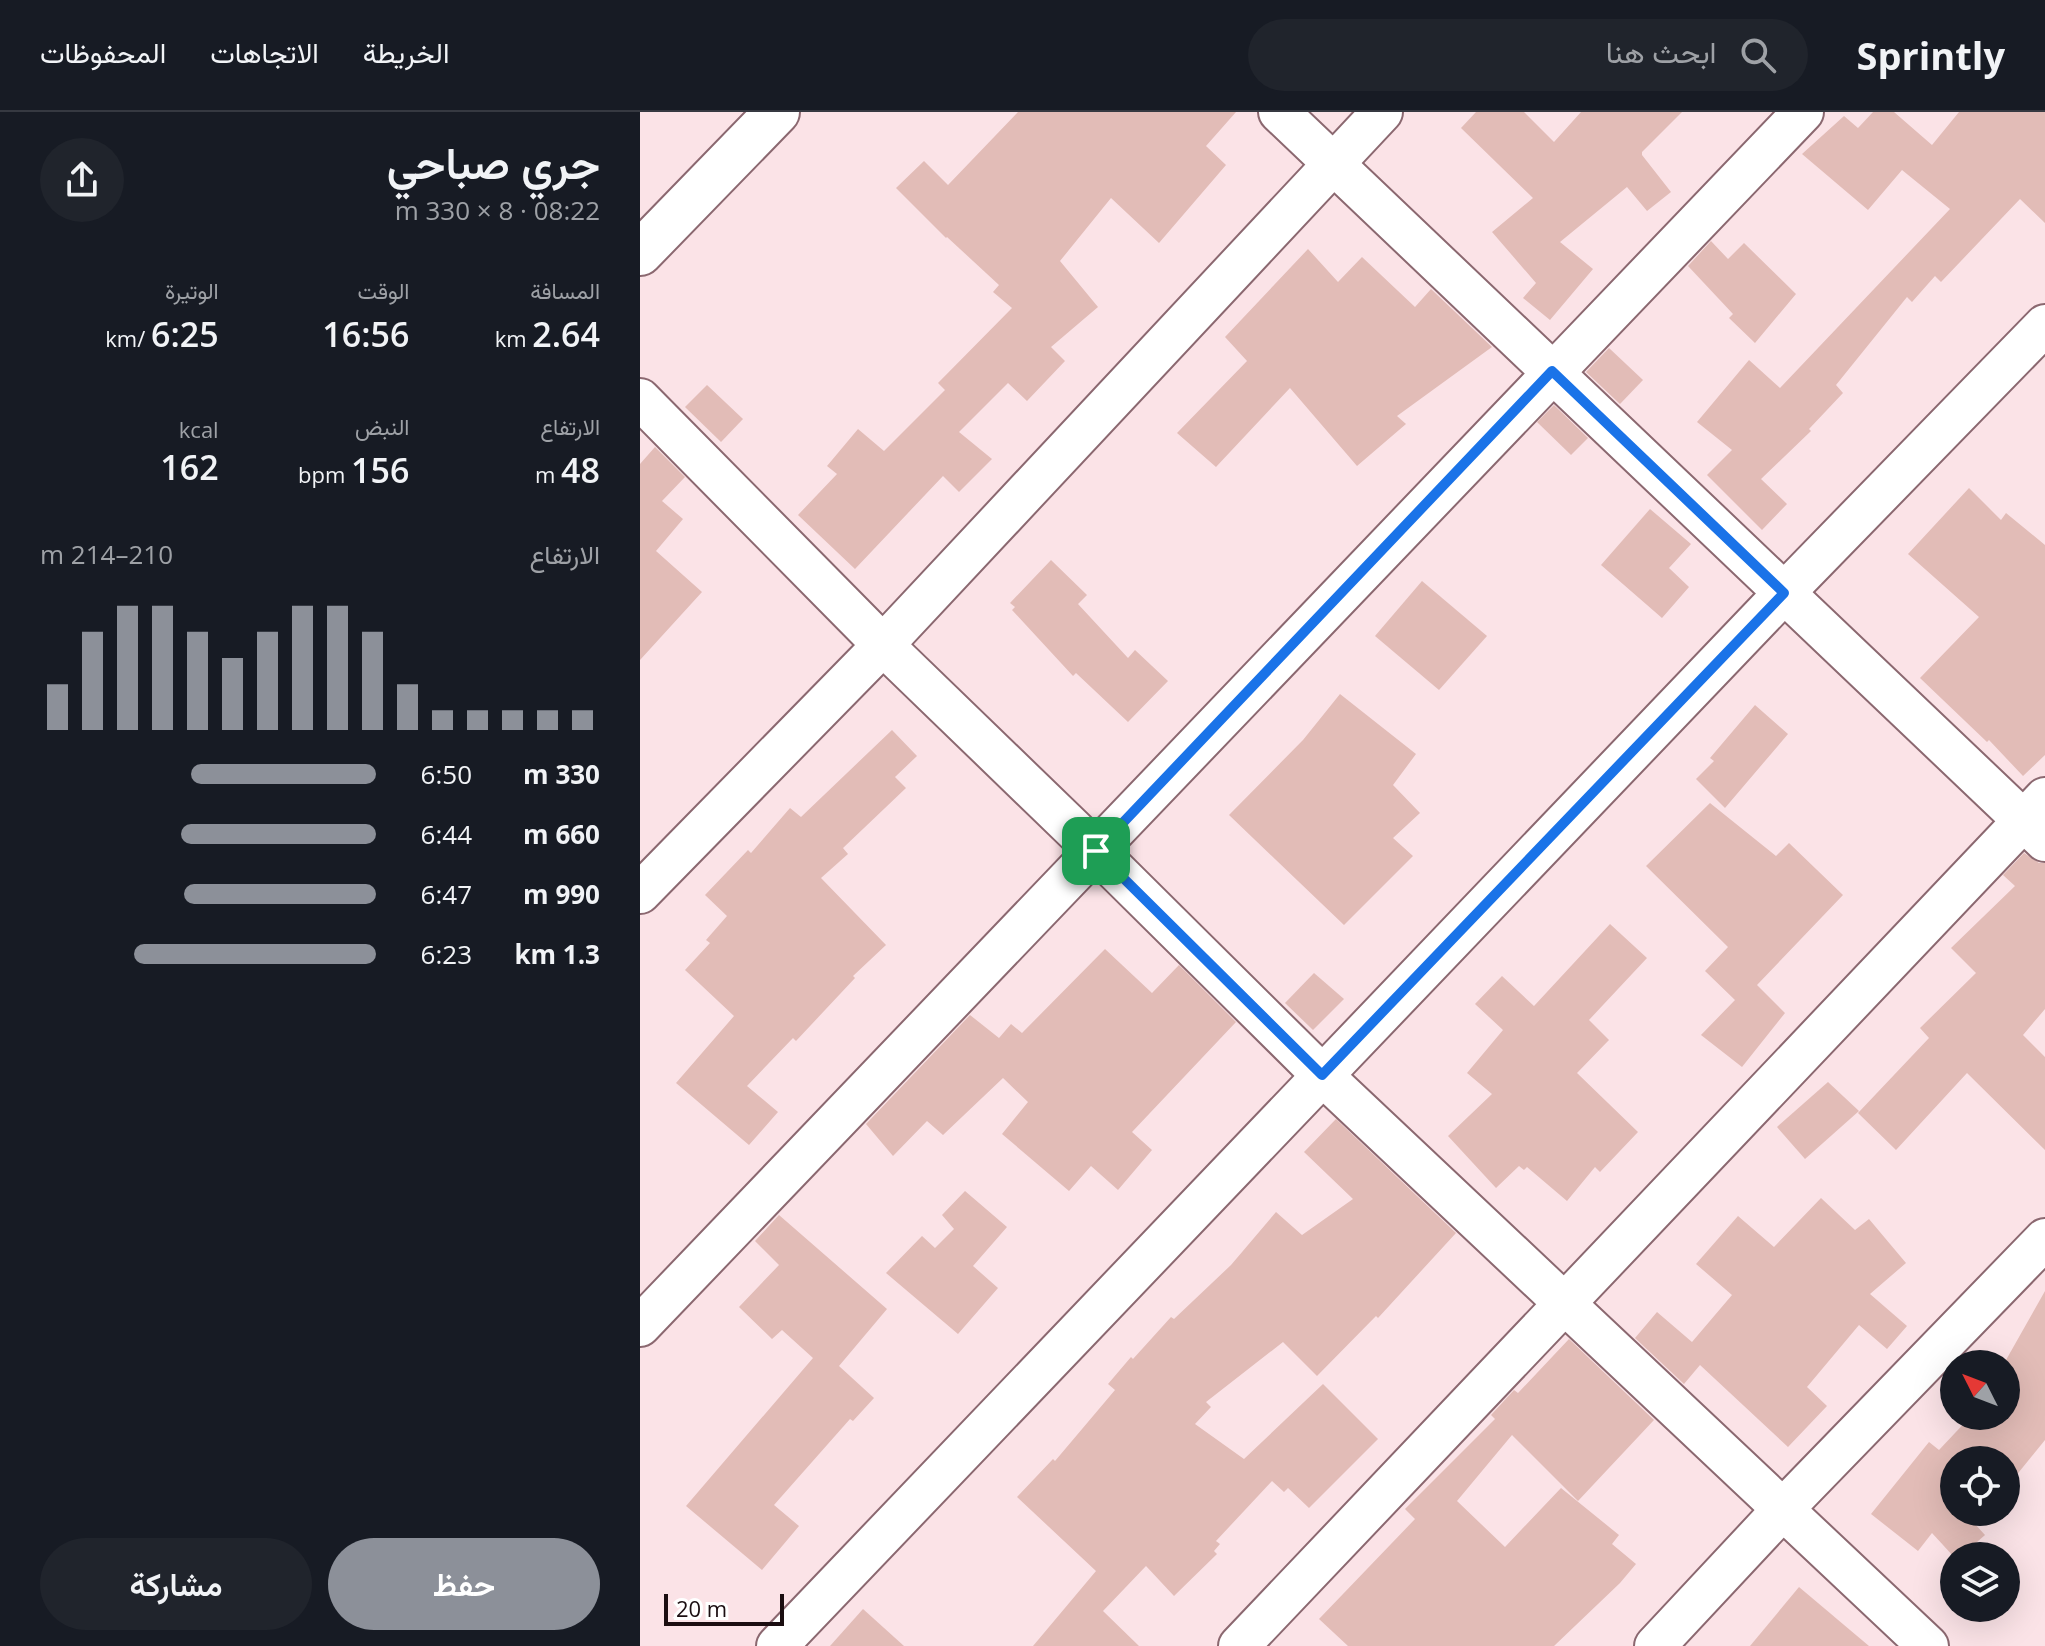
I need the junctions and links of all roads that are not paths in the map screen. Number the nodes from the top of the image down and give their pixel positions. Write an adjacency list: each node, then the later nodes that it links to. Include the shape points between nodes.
1 (777, 112): 6 (street)
2 (1279, 112): 5 (street)
3 (1382, 112): 5 (street)
4 (1803, 112): 8 (street)
5 (1333, 164): 8 (street); 11 (street)
6 (640, 253)
7 (2045, 325): 10 (street)
8 (1552, 371): 10 (street); 13 (street)
9 (640, 399): 11 (street)
10 (1784, 593): 12 (street); 15 (street)
11 (883, 645): 13 (street); 14 (street)
12 (2038, 820): 17 (street)
13 (1096, 851): 15 (street); 18 (street)
14 (640, 893)
15 (1322, 1075): 17 (street); 20 (street)
16 (2045, 1239): 19 (street)
17 (1563, 1304): 19 (street); 21 (street)
18 (640, 1326)
19 (1783, 1509): 22 (street); 23 (street)
20 (777, 1646)
21 (1239, 1646)
22 (1655, 1646)
23 (1928, 1646)

